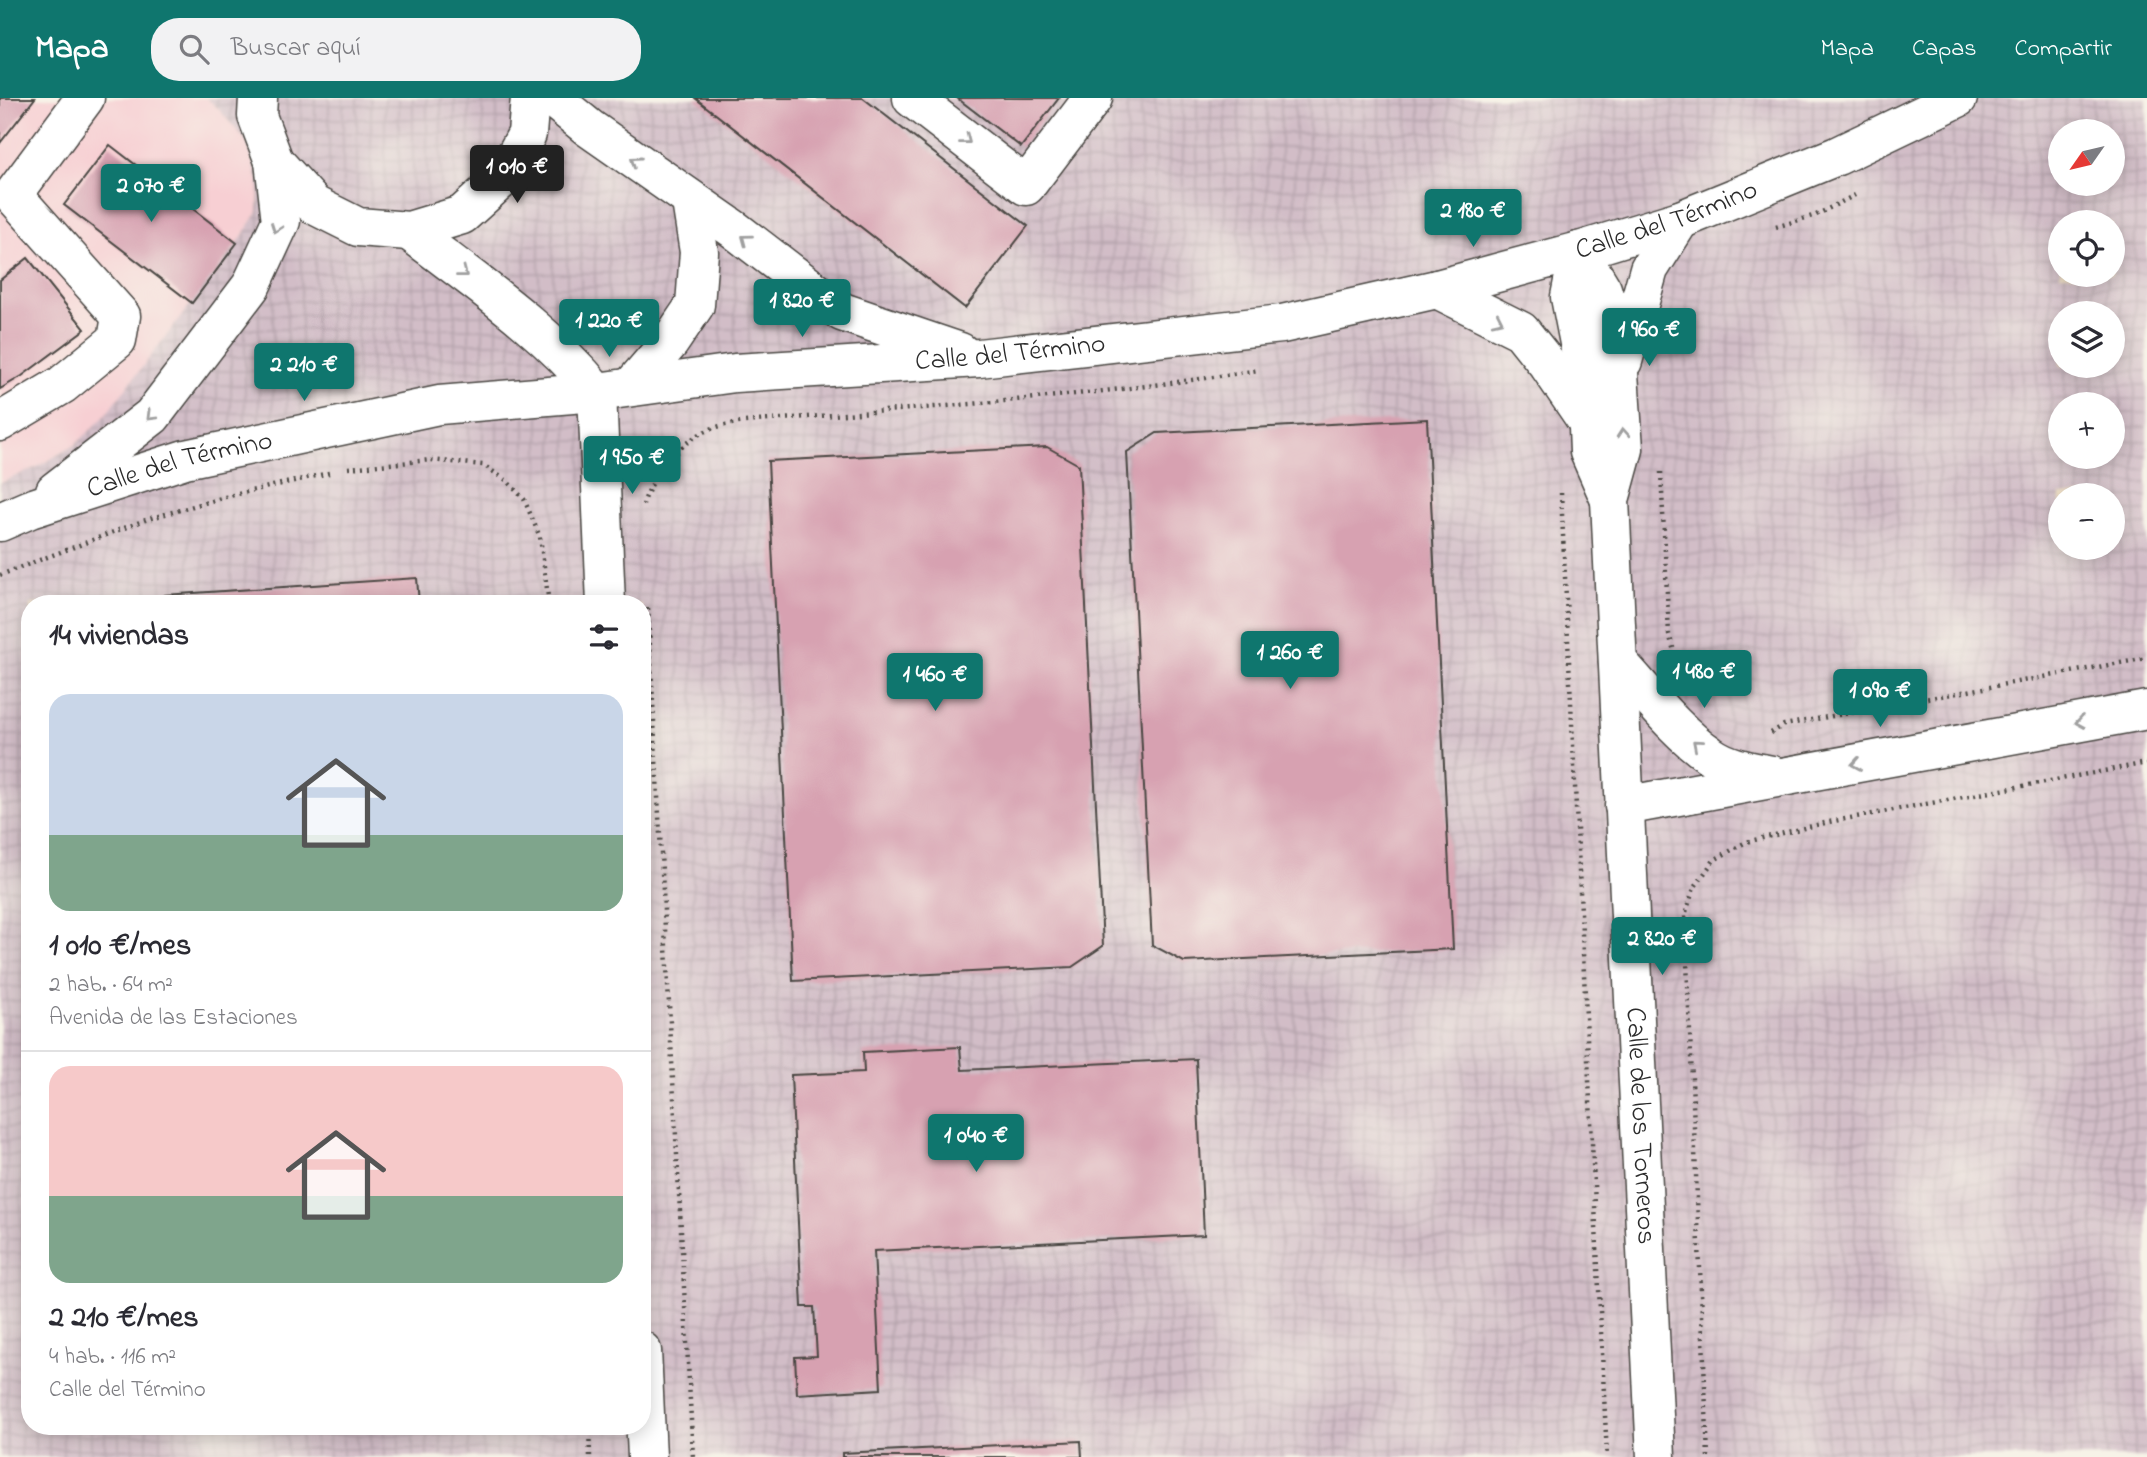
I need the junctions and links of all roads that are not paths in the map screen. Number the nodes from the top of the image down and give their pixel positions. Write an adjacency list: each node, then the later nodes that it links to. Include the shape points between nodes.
1 (85, 98): 17 (street, via 13,195 121,316 117,340 62,385)
2 (530, 98): 11 (street, via 527,134 504,177 462,215)
3 (552, 98): 9 (street, one-way to 3)
4 (912, 98): 5 (street, one-way to 5, via 1026,186)
5 (1093, 98)
6 (1958, 98): 10 (street, Calle del Término, via 1837,156)
7 (251, 104): 8 (street)
8 (274, 161): 11 (street, via 314,205 358,227); 20 (street, one-way to 20, via 281,221 251,286 152,416)
9 (691, 201): 14 (street, one-way to 9, via 842,312); 16 (street, via 699,252 695,305 670,342)
10 (1680, 220): 12 (street, Calle del Término); 15 (street, Calle de los Torneros, via 1649,269)
11 (409, 231): 16 (street, one-way to 16, via 572,362)
12 (1579, 251): 13 (street, Calle del Término); 15 (street, Calle de los Torneros, via 1602,289); 18 (street, Calle de los Torneros, via 1570,297 1586,379)
13 (1437, 289): 14 (street, Calle del Término, via 1282,324); 18 (street, Calle de los Torneros, one-way to 18, via 1521,331)
14 (979, 358): 16 (street, Calle del Término, via 735,373)
15 (1619, 373): 19 (street, Calle de los Torneros, one-way to 15, via 1624,449)
16 (614, 389): 20 (street, Calle del Término, via 439,405 185,459); 21 (street)
17 (0, 422)
18 (1588, 423): 19 (street, Calle de los Torneros, via 1589,452)
19 (1610, 499): 22 (street, Calle de los Torneros)
20 (15, 516)
21 (606, 595)
22 (1618, 662): 24 (street, one-way to 22, via 1743,770 1712,757); 25 (street, Calle de los Torneros)
23 (2147, 710): 24 (street, one-way to 24)
24 (1781, 777): 25 (street)
25 (1624, 806): 28 (street, Calle de los Torneros)
26 (646, 1435): 27 (street)
27 (647, 1457)
28 (1656, 1457)

